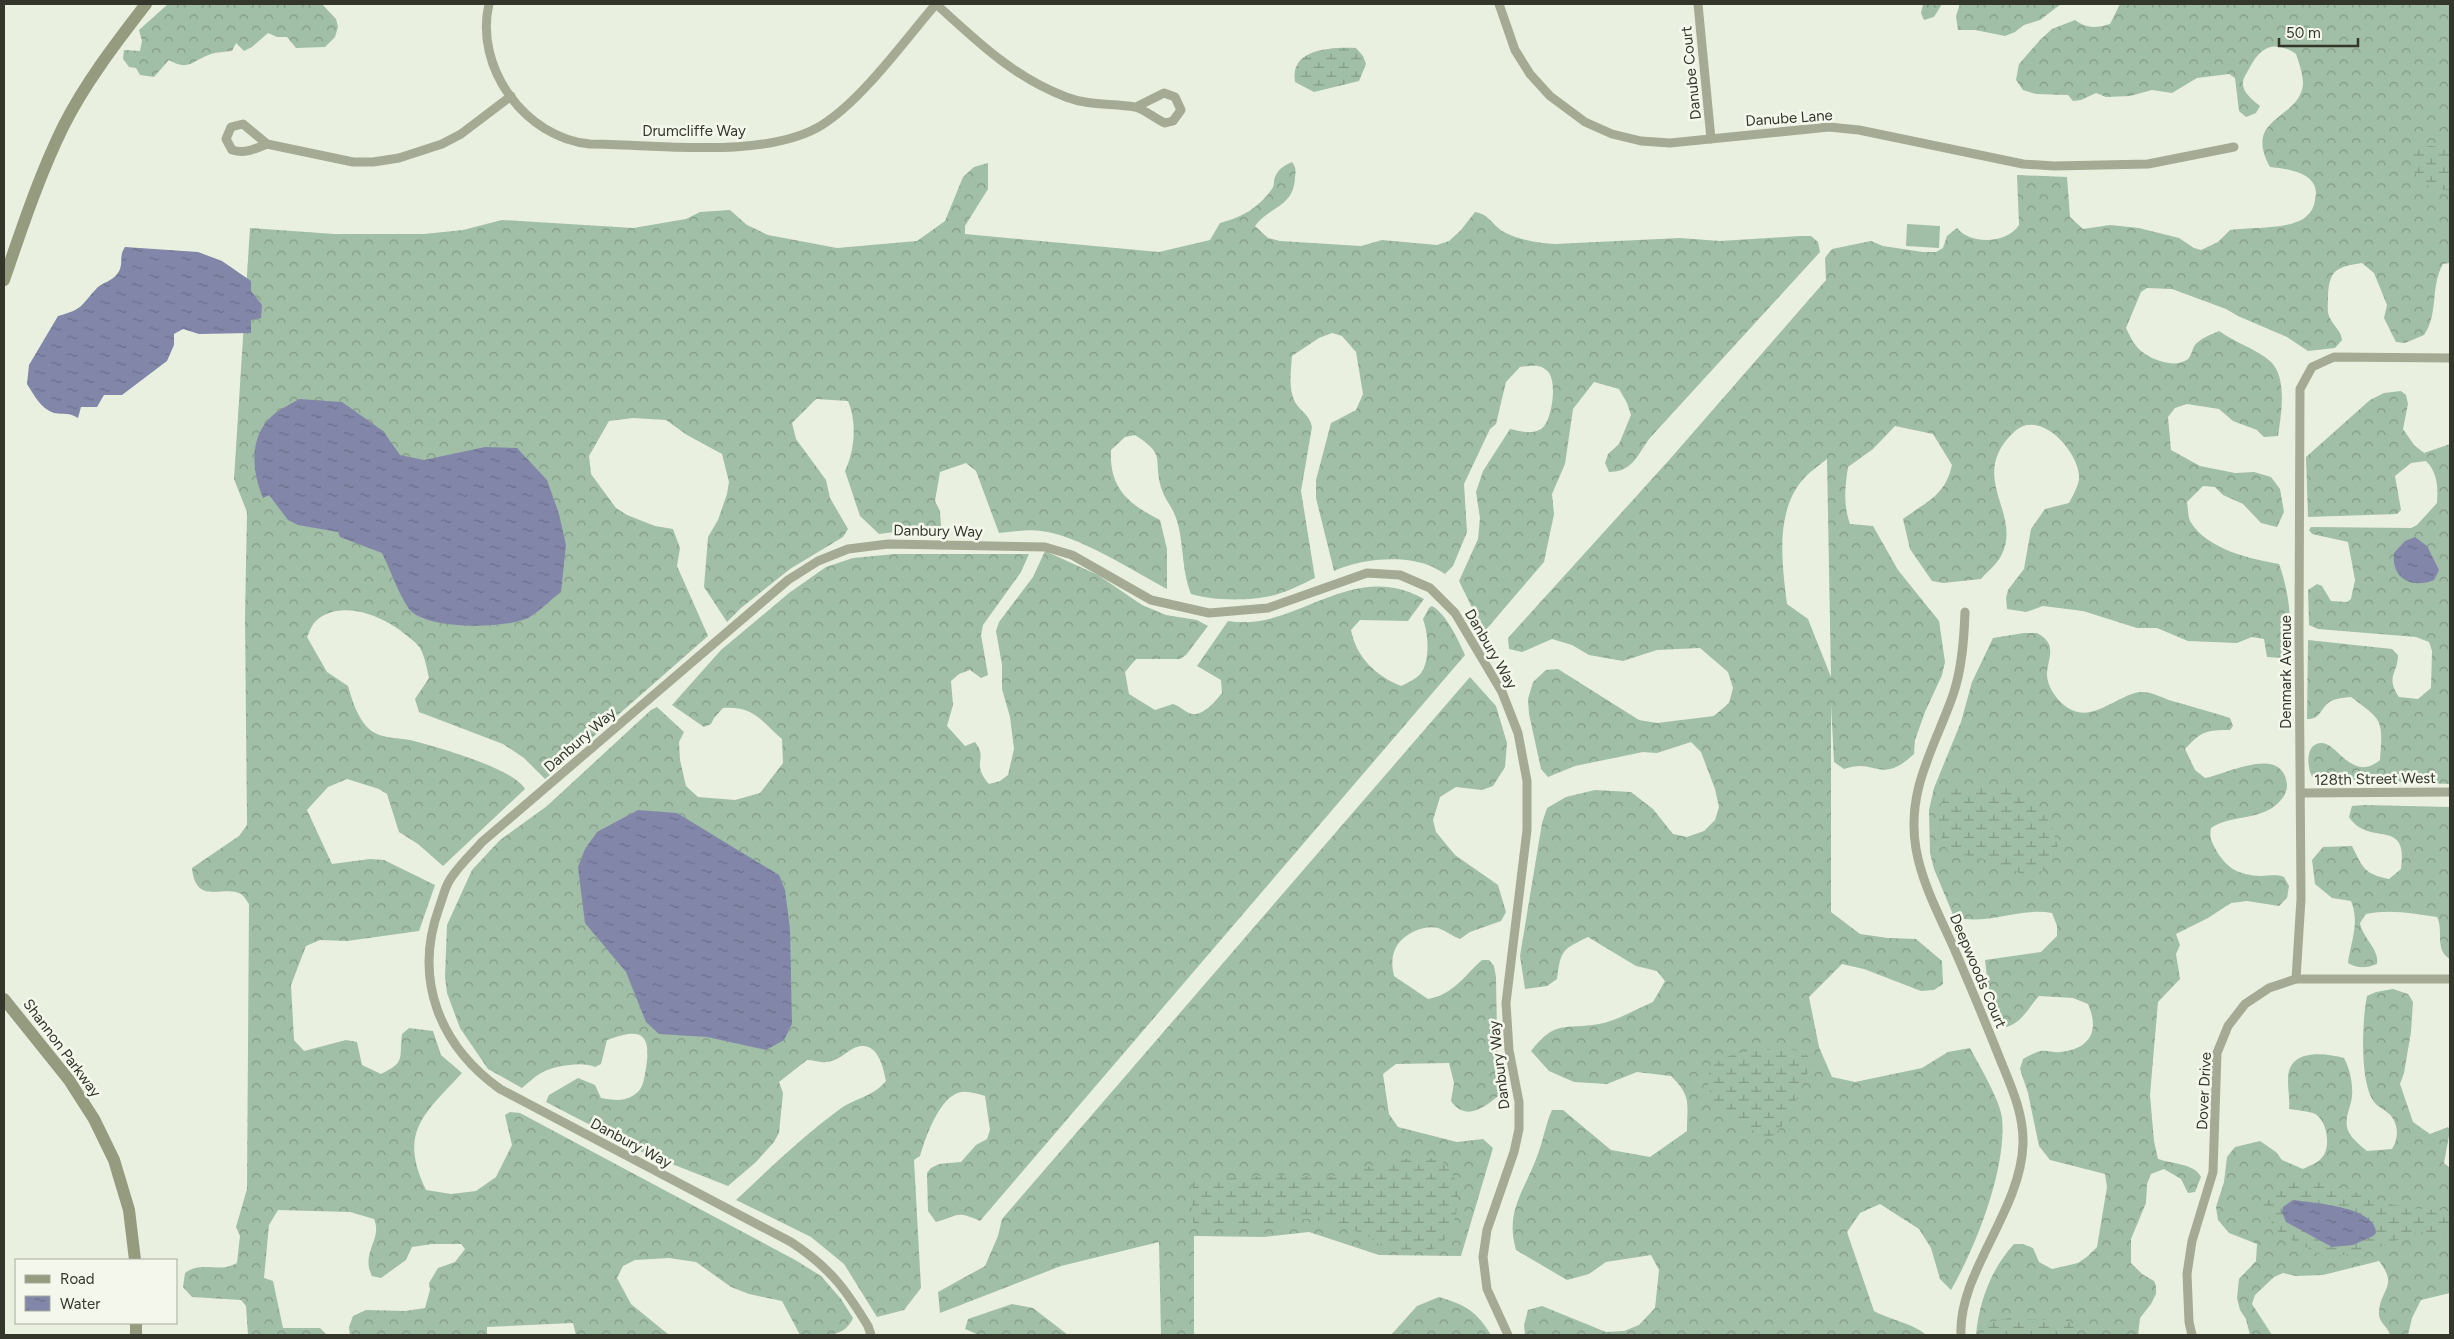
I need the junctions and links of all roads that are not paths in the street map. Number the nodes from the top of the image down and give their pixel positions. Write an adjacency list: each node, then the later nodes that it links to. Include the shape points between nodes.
1 (146, 4): 11 (street, via 105,57 64,126 35,188)
2 (489, 4): 6 (street, Drumcliffe Way, via 486,24 490,56 500,81)
3 (936, 4): 6 (street, Drumcliffe Way, via 851,102 821,126 784,140 740,147 576,143 533,120); 7 (street, via 1003,64 1032,82 1086,103)
4 (1499, 4): 8 (street, Danube Lane, via 1509,36 1522,62 1540,86 1573,114 1612,134 1641,141)
5 (1698, 4): 8 (street, Danube Court)
6 (511, 96): 9 (street, via 461,134 399,158 353,162)
7 (1136, 108): 7 (street, via 1165,123 1173,121 1181,110 1175,97 1164,93)
8 (1711, 140): 10 (street, Danube Lane, via 1829,127 1859,130 2023,164 2054,166 2148,164)
9 (266, 144)
10 (2234, 147)
11 (4, 280)
12 (2450, 358): 15 (street, Denmark Avenue, via 2334,357 2312,367 2300,388)
13 (1965, 612): 22 (street, Deepwoods Court, via 1964,648 1959,672 1918,785 1913,810 1914,832 1928,890 1974,993 2016,1100 2022,1121 2023,1144 2013,1193 1964,1305)
14 (2450, 792): 15 (street, 128th Street West)
15 (2301, 793): 16 (street, Denmark Avenue, via 2301,899)
16 (2296, 979): 17 (street, Dover Drive); 23 (street, Dover Drive, via 2269,988 2246,1004 2228,1026 2217,1053 2213,1172 2192,1241 2187,1274)
17 (2450, 979)
18 (4, 999): 19 (street, Shannon Parkway, via 69,1080 94,1119 114,1160 129,1210)
19 (135, 1259)
20 (871, 1335): 21 (street, Danbury Way, via 838,1280 816,1258 500,1090 477,1073 448,1035 431,988 428,961 430,931 448,883 482,842 788,580 818,561 848,549 888,544 1045,546 1072,555 1151,600 1209,614 1268,608 1367,573 1400,575 1430,588 1455,613 1502,692 1518,733 1527,781 1527,830 1506,1003 1509,1050 1519,1102 1519,1129 1487,1230 1483,1257 1487,1289)
21 (1508, 1335)
22 (1961, 1335)
23 (2192, 1335)

